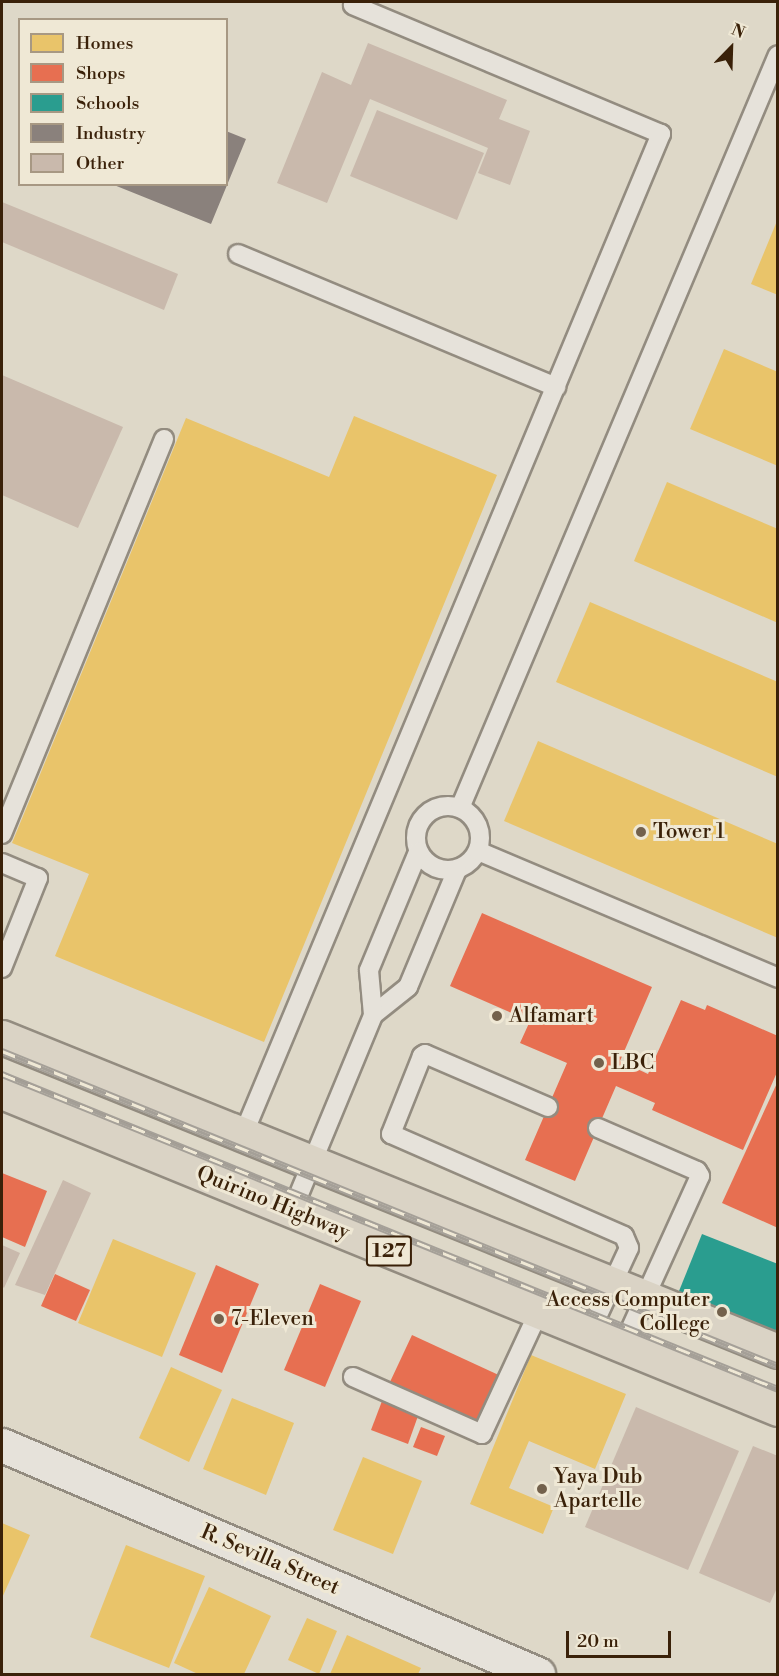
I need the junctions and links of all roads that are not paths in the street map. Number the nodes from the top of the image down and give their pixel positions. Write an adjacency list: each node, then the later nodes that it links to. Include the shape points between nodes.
1 (353, 5): 4 (lane, via 661,134)
2 (777, 55): 6 (lane)
3 (238, 254): 4 (lane)
4 (556, 387): 19 (lane)
5 (164, 439): 7 (lane)
6 (460, 808): 8 (lane, via 478,826); 9 (lane, via 434,808 424,816 416,827)
7 (2, 834)
8 (478, 851): 11 (lane); 13 (lane)
9 (418, 852): 11 (lane, via 441,871); 14 (lane, via 369,970)
10 (2, 863): 12 (lane, via 38,878)
11 (457, 870): 14 (lane, via 408,987)
12 (2, 968)
13 (777, 978)
14 (373, 1015): 20 (lane)
15 (2, 1037): 19 (main road, 127)
16 (2, 1092): 21 (main road, Quirino Highway / 127)
17 (548, 1107): 22 (lane, via 423,1055 391,1134 624,1236 629,1248)
18 (598, 1128): 23 (lane, via 699,1173)
19 (243, 1135): 20 (main road, 127)
20 (312, 1162): 21 (lane); 22 (main road, 127)
21 (292, 1211): 24 (main road, Quirino Highway / 127)
22 (611, 1284): 23 (main road, 127); 25 (lane)
23 (646, 1297): 26 (lane); 27 (main road, 127)
24 (539, 1311): 25 (main road, Quirino Highway / 127); 28 (lane, via 482,1434)
25 (590, 1332): 26 (main road, Quirino Highway / 127)
26 (623, 1346): 29 (main road, Quirino Highway / 127)
27 (777, 1351)
28 (352, 1377)
29 (777, 1409)
30 (2, 1445): 31 (street, R. Sevilla Street)
31 (538, 1674)

